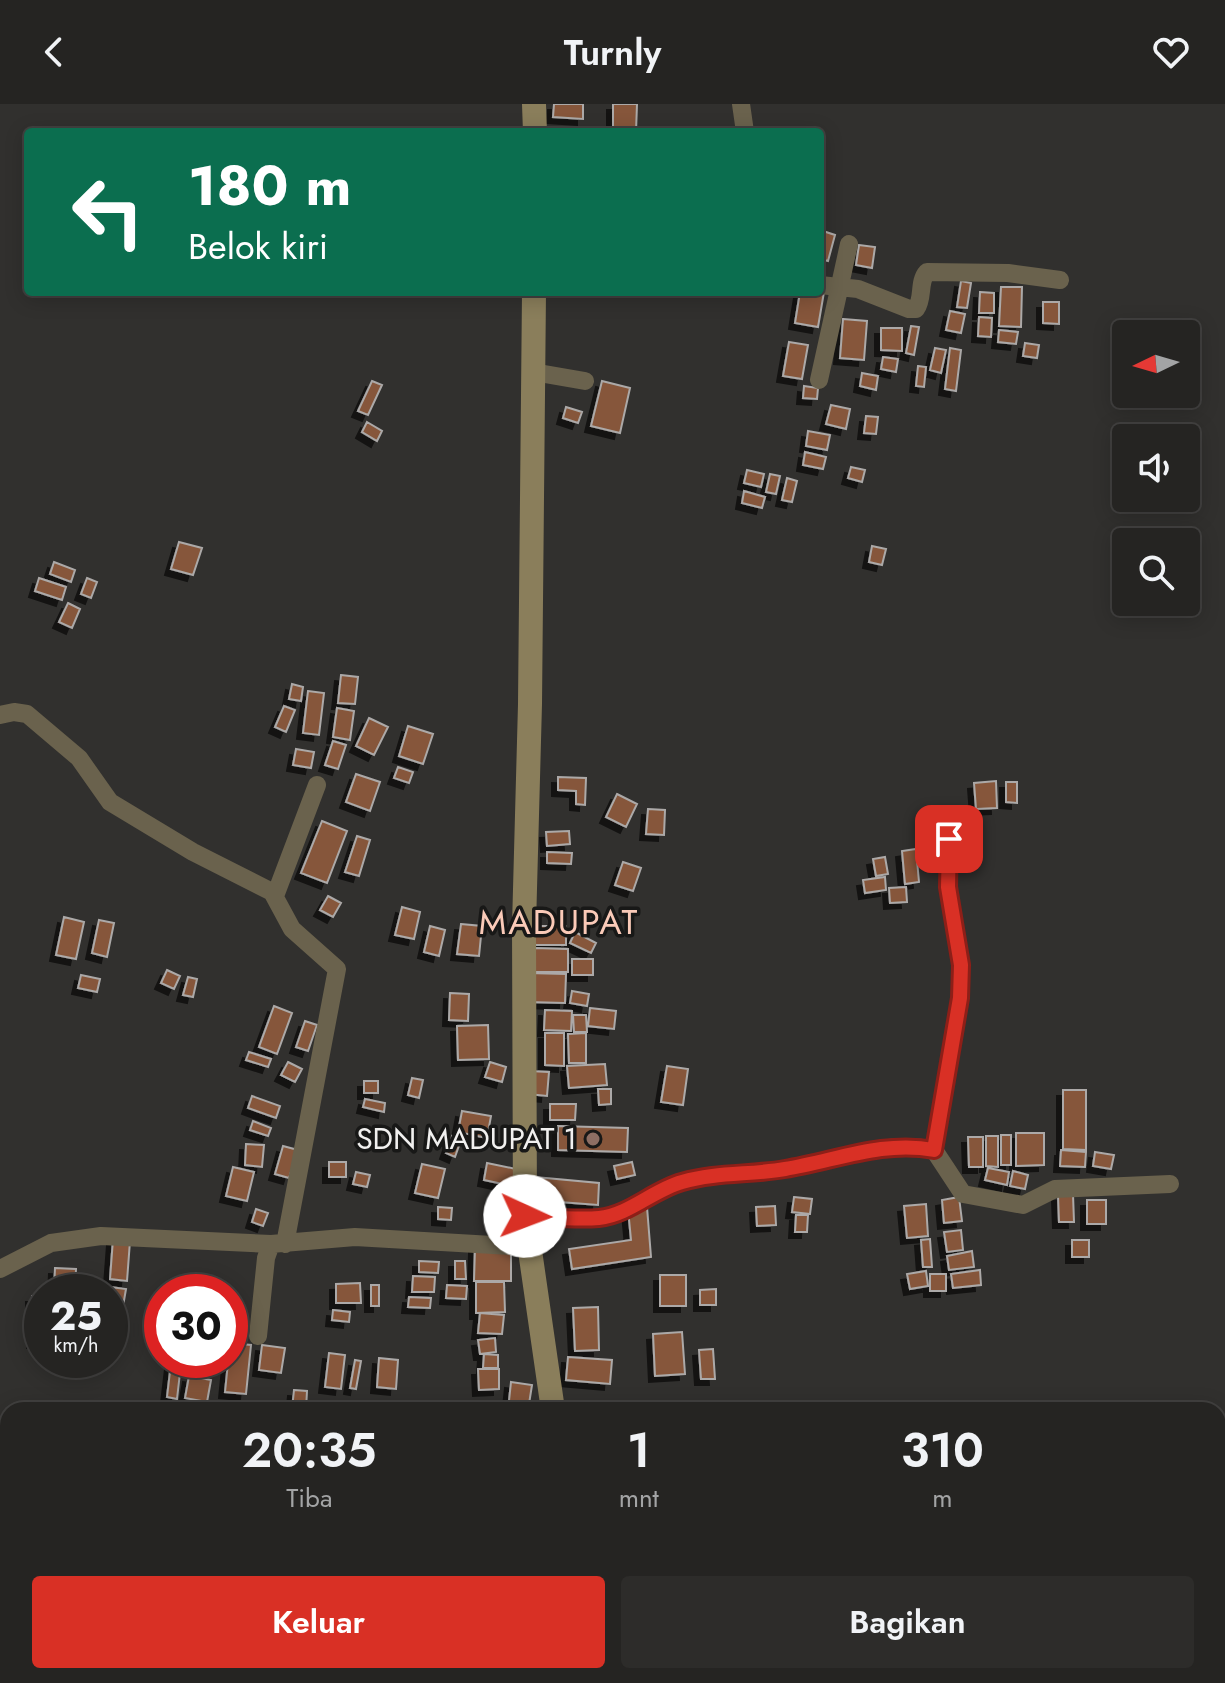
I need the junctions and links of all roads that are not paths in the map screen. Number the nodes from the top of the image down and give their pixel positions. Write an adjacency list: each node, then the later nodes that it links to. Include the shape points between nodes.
1 (534, 104): 3 (street)
2 (741, 104): 4 (street)
3 (535, 128)
4 (744, 128)
5 (849, 244): 7 (street)
6 (1060, 280): 7 (street, via 927,272 916,309 858,289)
7 (829, 286): 10 (street)
8 (534, 296): 9 (street)
9 (533, 372): 11 (street); 18 (street)
10 (819, 380)
11 (585, 381)
12 (0, 715): 15 (street, via 27,714 79,758 110,802)
13 (317, 785): 15 (street)
14 (949, 839): 16 (street, via 948,887 961,965 960,998)
15 (275, 896): 19 (street, via 292,929 334,963 338,976)
16 (934, 1150): 17 (street, via 963,1194 1014,1204 1032,1203 1055,1189); 18 (street, via 883,1147 783,1170 706,1176 679,1182 600,1218)
17 (1170, 1184)
18 (525, 1216): 20 (street)
19 (278, 1244): 20 (street, via 355,1237); 21 (street, via 101,1236 51,1243); 22 (street, via 266,1258)
20 (528, 1247): 23 (street)
21 (0, 1269)
22 (258, 1336)
23 (557, 1402)

